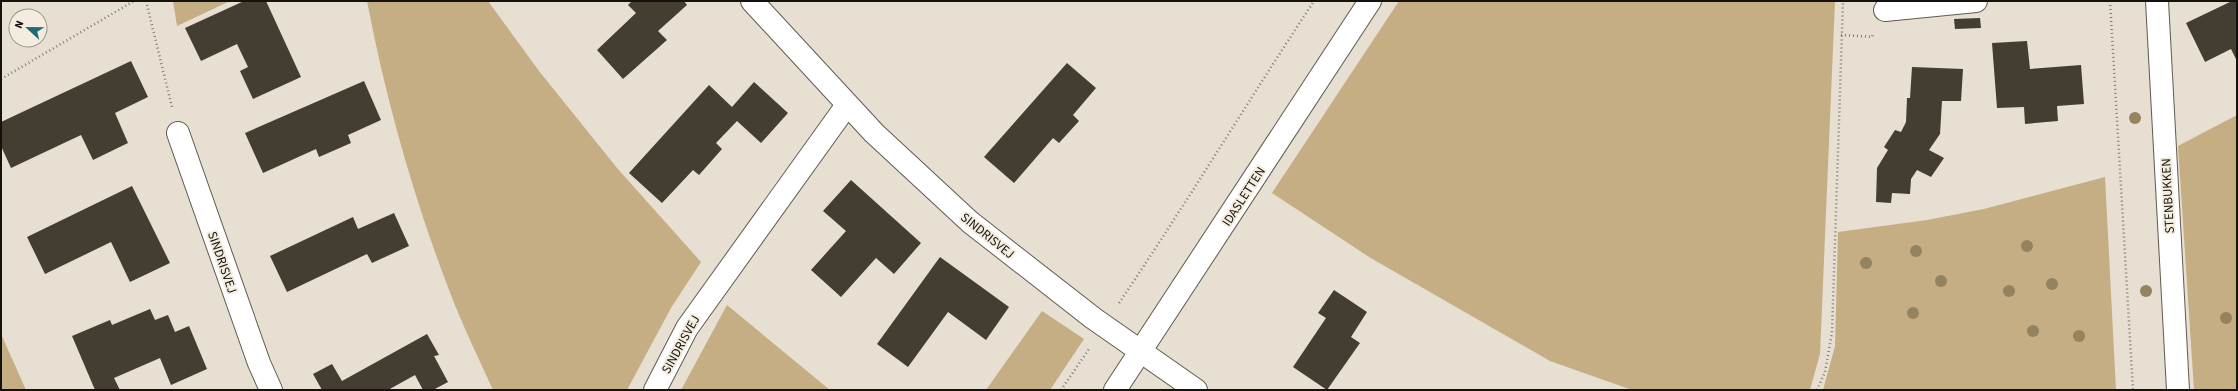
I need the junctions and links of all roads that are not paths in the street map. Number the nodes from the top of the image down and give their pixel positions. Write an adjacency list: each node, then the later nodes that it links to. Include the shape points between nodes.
1 (752, 1): 6 (street, SINDRISVEJ)
2 (1370, 1): 8 (street, IDASLETTEN)
3 (1976, 1): 5 (street)
4 (2157, 1): 13 (street, STENBUKKEN)
5 (1885, 10)
6 (847, 105): 8 (street, SINDRISVEJ, via 970,222); 10 (street, SINDRISVEJ, via 687,328)
7 (178, 133): 9 (street, SINDRISVEJ, via 259,363)
8 (1141, 352): 11 (street, IDASLETTEN); 12 (street, SINDRISVEJ)
9 (271, 390)
10 (655, 390)
11 (1116, 390)
12 (1196, 390)
13 (2178, 390)

